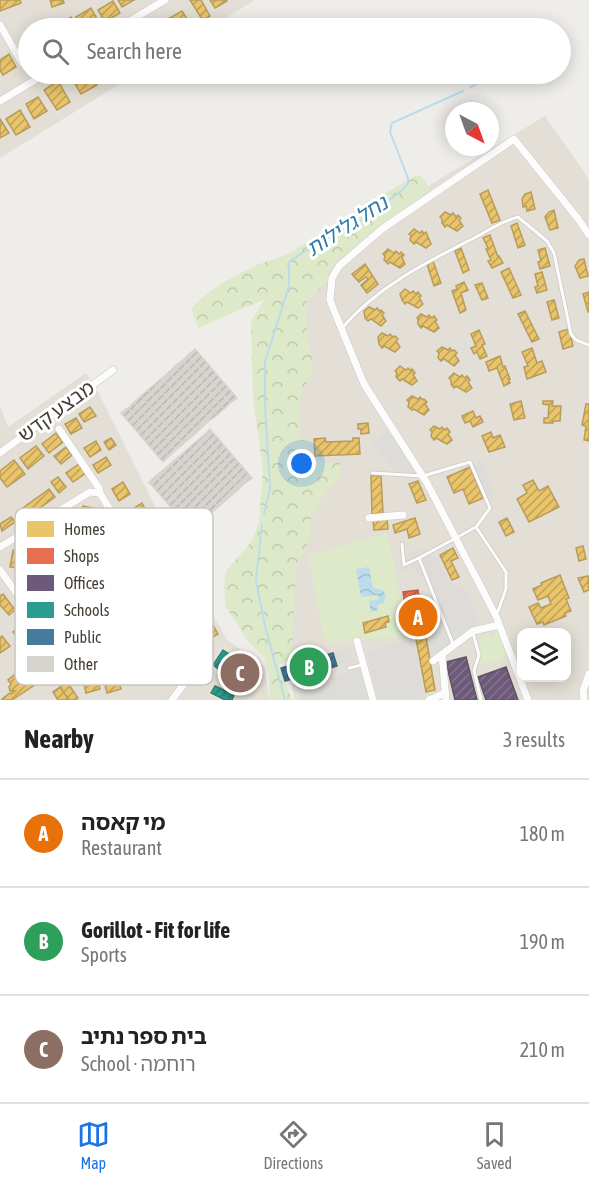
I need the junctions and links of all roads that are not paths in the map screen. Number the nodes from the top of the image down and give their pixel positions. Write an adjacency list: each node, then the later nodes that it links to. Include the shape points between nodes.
1 (165, 0): 2 (street)
2 (135, 18)
3 (0, 25): 4 (street)
4 (18, 56)
5 (28, 84): 6 (street)
6 (0, 101)
7 (589, 235): 8 (street, via 512,141 382,230 339,266 332,278 330,300)
8 (341, 329): 9 (lane, via 353,315 415,268 502,221 518,217 547,241 554,253 571,334); 14 (street, via 364,384)
9 (589, 345)
10 (113, 370): 12 (street, מבצע קדש)
11 (59, 429): 15 (street)
12 (0, 453)
13 (372, 472): 14 (lane)
14 (423, 477): 20 (lane, via 470,462 490,508); 22 (street)
15 (100, 493): 16 (street, via 90,492); 17 (street)
16 (64, 508)
17 (109, 508)
18 (403, 515): 19 (street)
19 (369, 518)
20 (476, 527): 22 (lane); 28 (lane, via 506,572 506,589)
21 (15, 538): 24 (street)
22 (457, 538): 25 (lane); 28 (street)
23 (402, 544): 25 (lane, via 404,565)
24 (0, 547)
25 (419, 558): 32 (lane)
26 (0, 570): 27 (street)
27 (15, 591)
28 (496, 616): 29 (street)
29 (499, 625): 30 (street); 44 (street)
30 (473, 631): 32 (street); 43 (lane, via 479,655 474,671)
31 (357, 641): 35 (street)
32 (454, 645): 33 (street)
33 (442, 655): 34 (street); 39 (street)
34 (433, 661)
35 (363, 664): 36 (lane); 41 (street)
36 (350, 668)
37 (589, 674): 45 (street)
38 (183, 685): 40 (street)
39 (446, 696): 42 (street)
40 (172, 700)
41 (373, 700)
42 (429, 700)
43 (481, 700)
44 (528, 700)
45 (584, 700)

